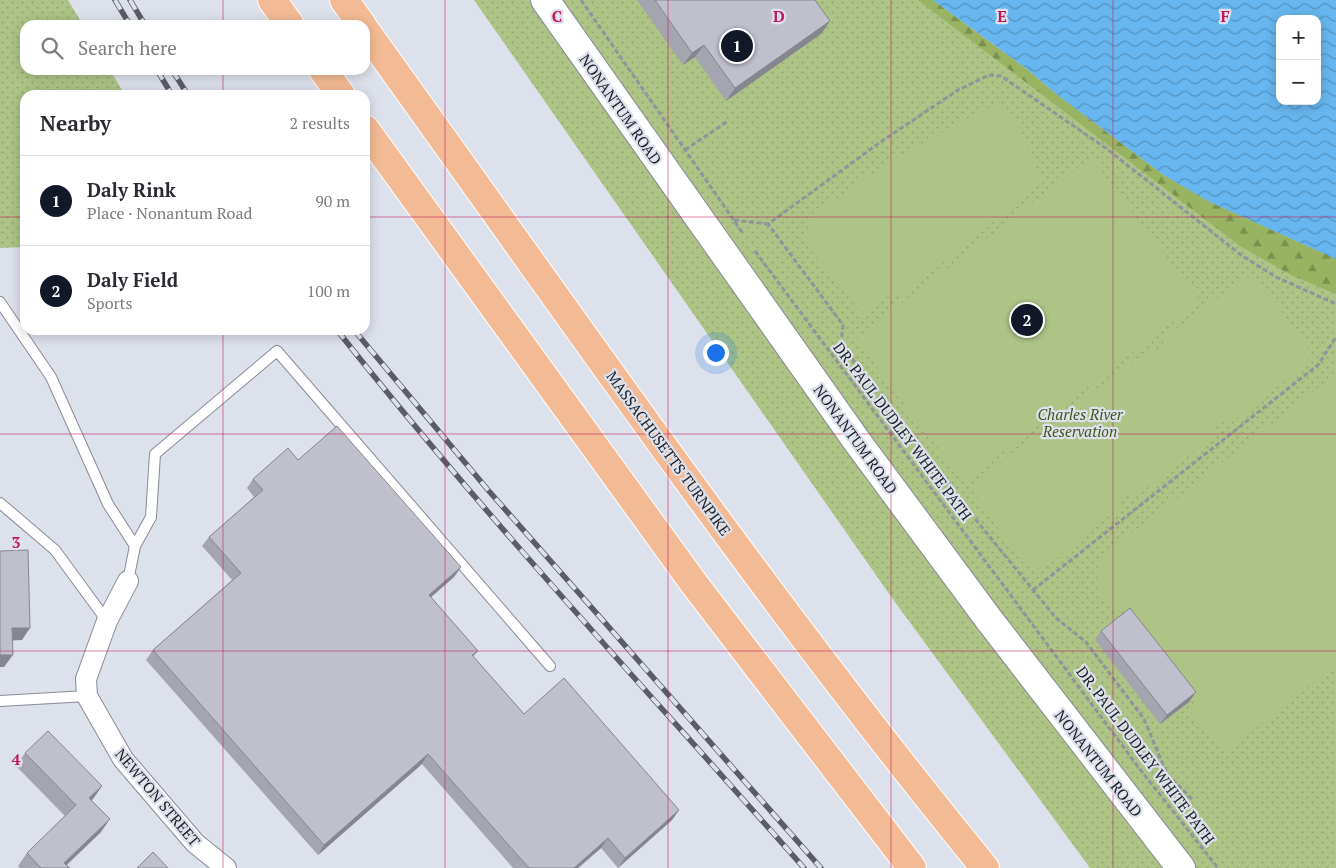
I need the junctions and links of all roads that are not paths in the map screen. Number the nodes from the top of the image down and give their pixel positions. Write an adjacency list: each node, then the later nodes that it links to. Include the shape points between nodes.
1 (272, 0): 4 (highway)
2 (344, 0): 5 (highway)
3 (545, 0): 23 (main road, NONANTUM ROAD, via 856,440 990,621)
4 (286, 20)
5 (358, 20)
6 (370, 37): 22 (highway, MASSACHUSETTS TURNPIKE, via 706,504 870,723)
7 (327, 75): 8 (highway)
8 (337, 90)
9 (370, 136): 21 (highway, via 700,593)
10 (0, 302): 11 (lane)
11 (20, 331)
12 (23, 335): 14 (lane, via 52,377 108,504)
13 (0, 503): 16 (lane, via 55,550)
14 (135, 546): 15 (lane); 17 (lane, via 151,517 156,454 277,351)
15 (128, 581): 16 (street)
16 (107, 621): 18 (street, via 86,679)
17 (550, 666)
18 (87, 696): 19 (lane); 20 (street, NEWTON STREET, via 123,760 195,843)
19 (0, 701)
20 (226, 868)
21 (912, 868)
22 (985, 868)
23 (1181, 868)

